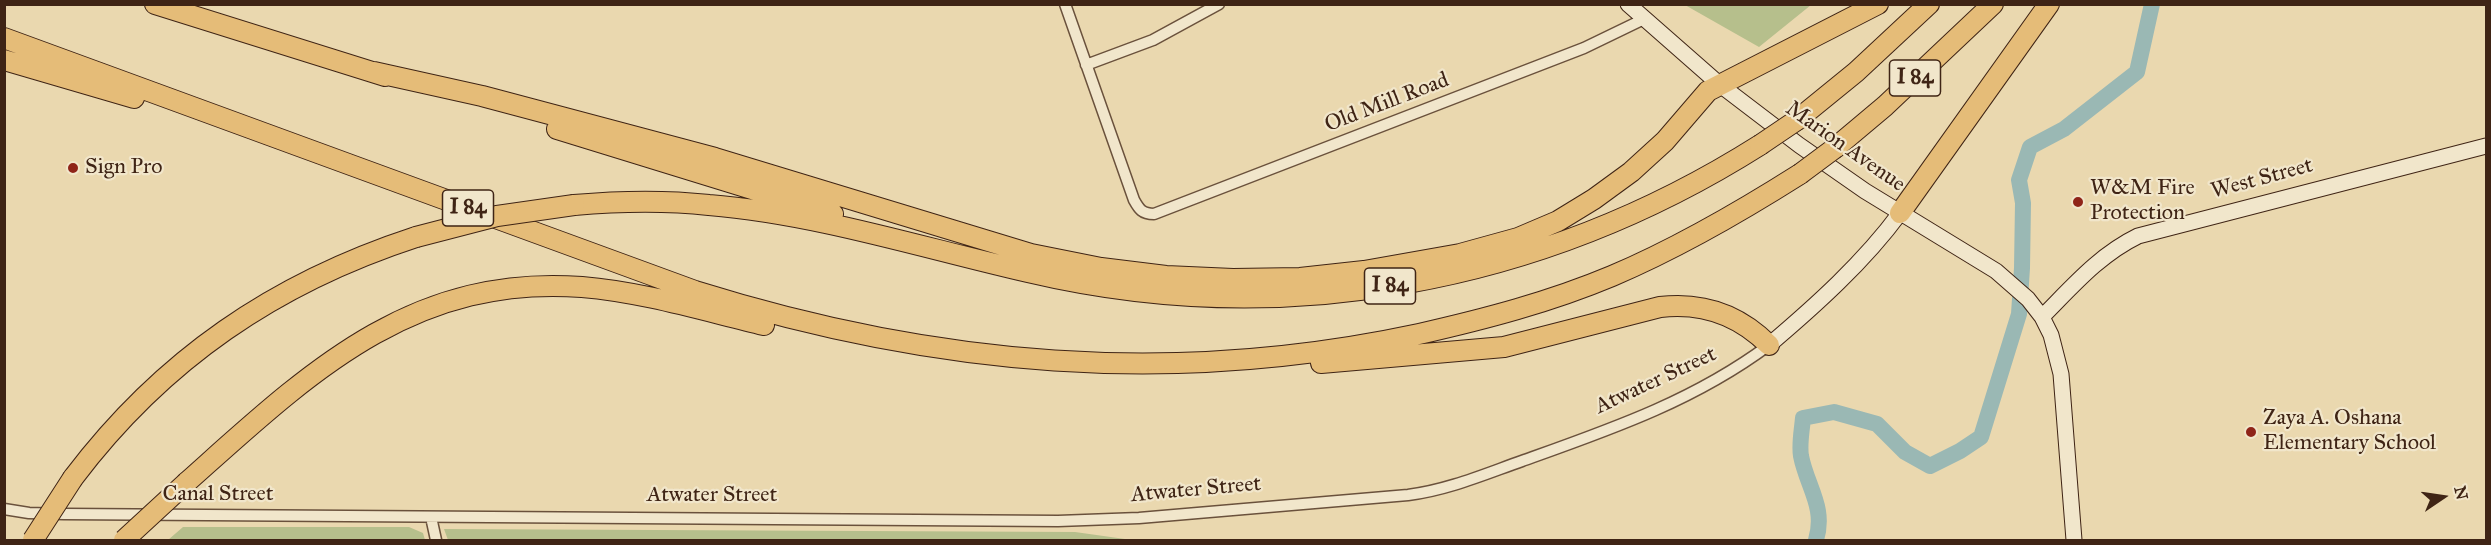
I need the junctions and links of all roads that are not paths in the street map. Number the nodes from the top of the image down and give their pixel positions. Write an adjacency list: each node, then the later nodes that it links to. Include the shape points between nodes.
1 (154, 4): 13 (highway, I 84)
2 (1065, 4): 12 (street)
3 (1219, 4): 12 (street, via 1153,40)
4 (1628, 4): 9 (main road, Marion Avenue)
5 (1878, 4): 14 (highway)
6 (1929, 4): 18 (highway, I 84, bridge, via 1797,120 1715,172 1654,204 1562,243 1476,269 1388,287 1299,297 1198,297 1098,286)
7 (1993, 4): 22 (highway, I 84, bridge, via 1885,106 1800,174 1644,262 1577,290 1401,338 1242,360)
8 (2049, 4): 17 (highway)
9 (1644, 19): 12 (street, Old Mill Road, via 1584,48 1154,214 1142,212 1134,200); 14 (main road, Marion Avenue)
10 (4, 38): 16 (highway, I 84)
11 (4, 60): 16 (highway)
12 (1086, 65)
13 (374, 72): 14 (highway, via 492,98 715,158 1031,254 1134,272 1233,279 1300,278 1374,270 1494,246 1537,230 1594,200 1631,172); 18 (highway, I 84)
14 (1719, 84): 17 (main road, Marion Avenue, via 1833,170)
15 (2487, 146): 19 (main road, West Street, via 2138,236 2097,262)
16 (361, 168): 21 (highway, I 84, via 695,291 842,332)
17 (1900, 213): 19 (main road, Marion Avenue, via 2014,285); 20 (main road, Atwater Street, via 1878,241)
18 (996, 264): 25 (highway, bridge, via 824,223 730,207 655,202 574,205 496,216 416,237 323,274 227,328 155,385 112,429 73,478)
19 (2042, 317): 28 (main road, Marion Avenue, via 2061,374)
20 (1769, 345): 22 (highway, via 1750,328 1723,313 1677,305 1493,349 1232,370); 24 (street, Atwater Street, via 1714,381 1649,414 1445,488 1408,495 1099,520)
21 (940, 350): 22 (highway, I 84); 26 (highway, bridge, via 846,343 603,289 531,287 483,292 408,316 357,342 318,370)
22 (1142, 364)
23 (4, 509): 24 (street, Canal Street, via 64,514)
24 (431, 518): 27 (street)
25 (33, 540)
26 (124, 540)
27 (436, 540)
28 (2074, 540)

